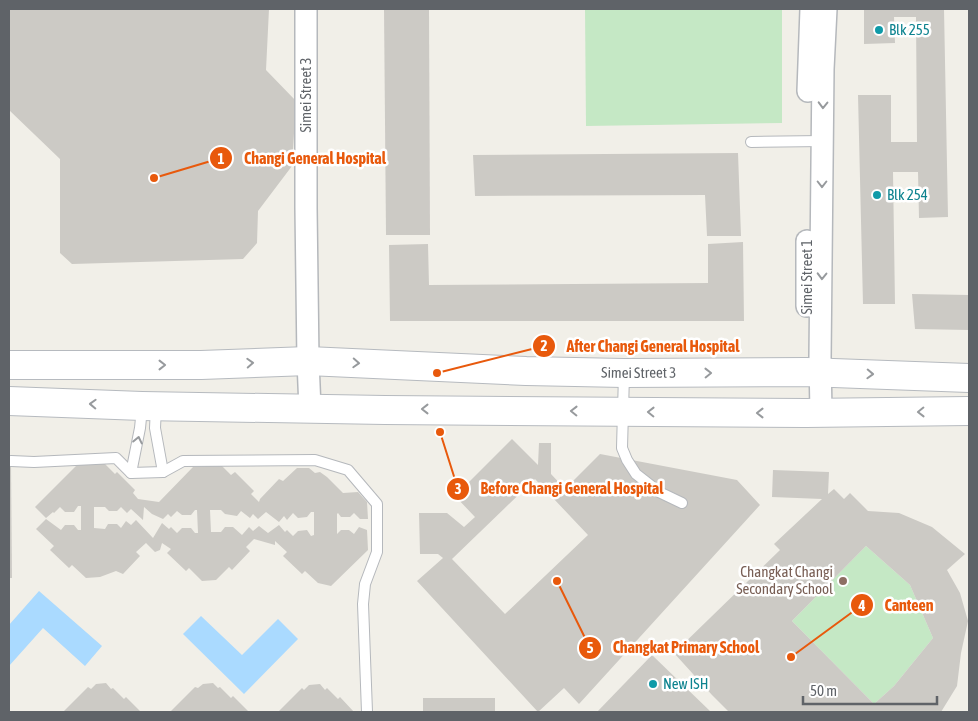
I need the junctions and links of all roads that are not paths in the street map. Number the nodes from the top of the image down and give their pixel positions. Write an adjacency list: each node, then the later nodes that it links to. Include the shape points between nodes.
1 (306, 9): 6 (street, Simei Street 3)
2 (811, 9): 4 (street, Simei Street 1)
3 (826, 9): 4 (street, Simei Street 1, one-way to 4)
4 (815, 140): 5 (lane); 9 (street, Simei Street 1)
5 (751, 142)
6 (308, 361): 8 (main road, Simei Street 3, one-way to 6); 10 (main road, Simei Street 3, one-way to 10); 15 (street, Simei Street 3)
7 (9, 365): 8 (main road, Simei Street 3, one-way to 8)
8 (201, 365): 14 (main road, via 222,384)
9 (814, 372): 10 (main road, Simei Street 3, one-way to 9); 11 (main road, Simei Street 3, one-way to 11); 18 (street, Simei Street 1)
10 (624, 373): 17 (lane)
11 (969, 378)
12 (9, 401): 13 (main road, one-way to 12)
13 (149, 406): 14 (main road); 20 (lane); 21 (lane, one-way to 13, via 140,428)
14 (225, 407): 15 (main road)
15 (310, 409): 17 (main road, one-way to 15)
16 (969, 411): 18 (main road, one-way to 18)
17 (622, 412): 18 (main road, one-way to 17); 22 (lane, via 622,448 636,474 659,492)
18 (814, 413)
19 (11, 461): 21 (lane, via 116,458)
20 (163, 472): 21 (lane); 23 (lane, via 183,461 315,460 348,470 372,498 377,504 377,552 365,584 363,604)
21 (131, 473)
22 (682, 503)
23 (367, 712)

